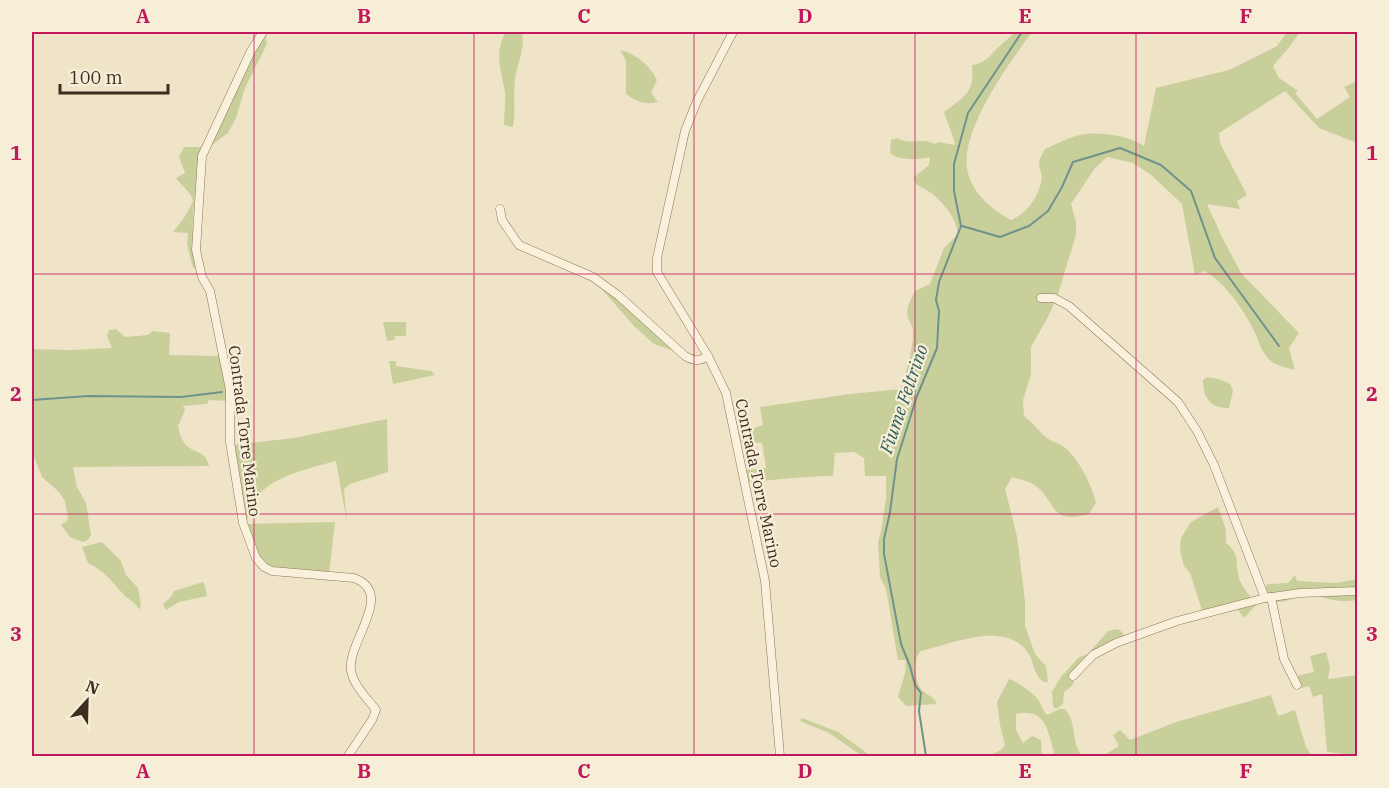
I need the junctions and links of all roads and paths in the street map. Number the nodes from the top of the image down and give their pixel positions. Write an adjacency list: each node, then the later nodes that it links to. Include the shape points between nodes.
1 (262, 32): 10 (street, Contrada Torre Marino, via 202,156 196,250 202,277 210,291 228,379 230,442 243,523 256,558 272,571 354,578 369,586 370,609 351,657 351,670 356,684 376,710)
2 (733, 32): 5 (street, Contrada Torre Marino, via 685,131 657,258 657,272)
3 (500, 209): 5 (street, via 502,220 519,245 593,277 685,356 694,361)
4 (1041, 298): 7 (street, via 1054,298 1069,306 1178,402 1214,465)
5 (708, 356): 11 (street, Contrada Torre Marino, via 726,393 765,581)
6 (1358, 591): 7 (street)
7 (1268, 597): 8 (street, via 1178,621 1116,643 1093,655); 9 (street, via 1284,658)
8 (1073, 676)
9 (1298, 685)
10 (348, 756)
11 (780, 756)

